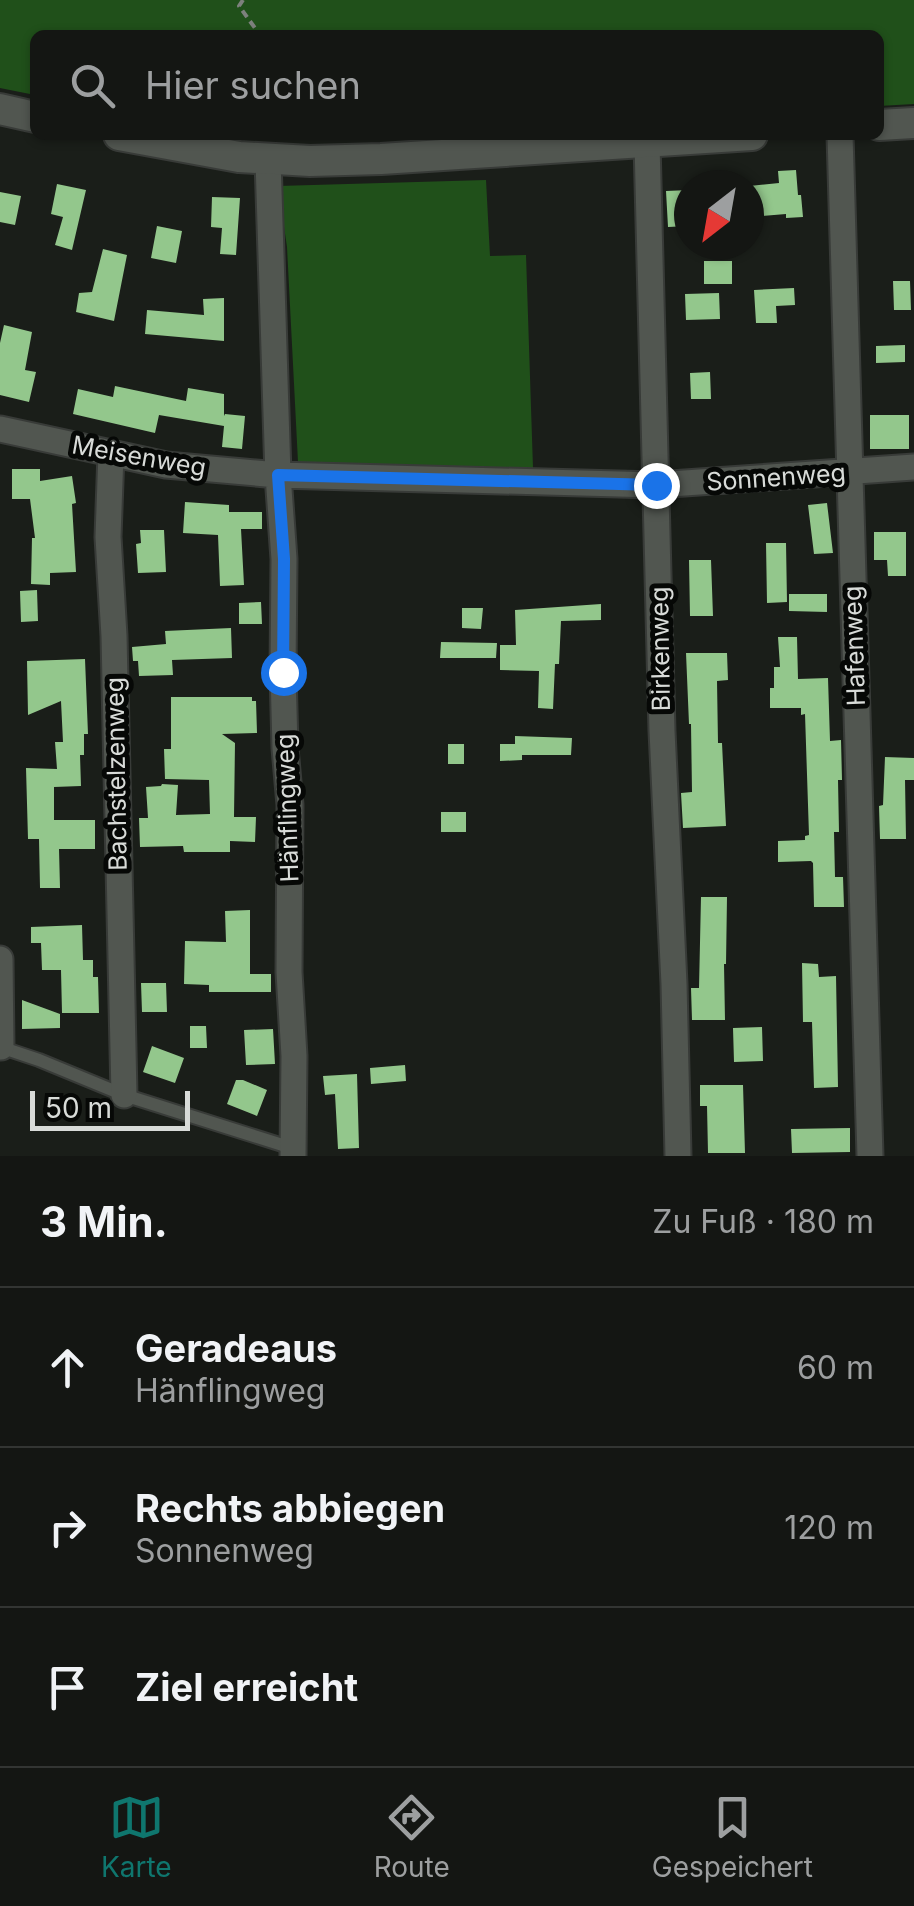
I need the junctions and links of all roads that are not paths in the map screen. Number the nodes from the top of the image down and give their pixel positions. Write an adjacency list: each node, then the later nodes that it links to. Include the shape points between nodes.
1 (0, 109): 2 (main road)
2 (30, 115)
3 (914, 123): 4 (main road)
4 (884, 125)
5 (144, 140): 9 (main road)
6 (677, 140): 8 (main road)
7 (840, 140): 13 (street, Hafenweg)
8 (647, 142): 9 (main road); 15 (street, Birkenweg)
9 (268, 160): 14 (street, Hänflingweg)
10 (0, 429): 11 (street, Meisenweg)
11 (111, 453): 14 (street, Meisenweg); 18 (street, Bachstelzenweg)
12 (914, 467): 13 (street, Sonnenweg)
13 (850, 473): 15 (street, Sonnenweg); 21 (street, Hafenweg)
14 (278, 475): 15 (street, Sonnenweg); 19 (street, Hänflingweg, via 290,805)
15 (656, 485): 20 (street, Birkenweg)
16 (0, 959): 17 (street)
17 (0, 1047): 18 (lane)
18 (124, 1095): 19 (lane)
19 (292, 1152)
20 (678, 1156)
21 (870, 1156)

